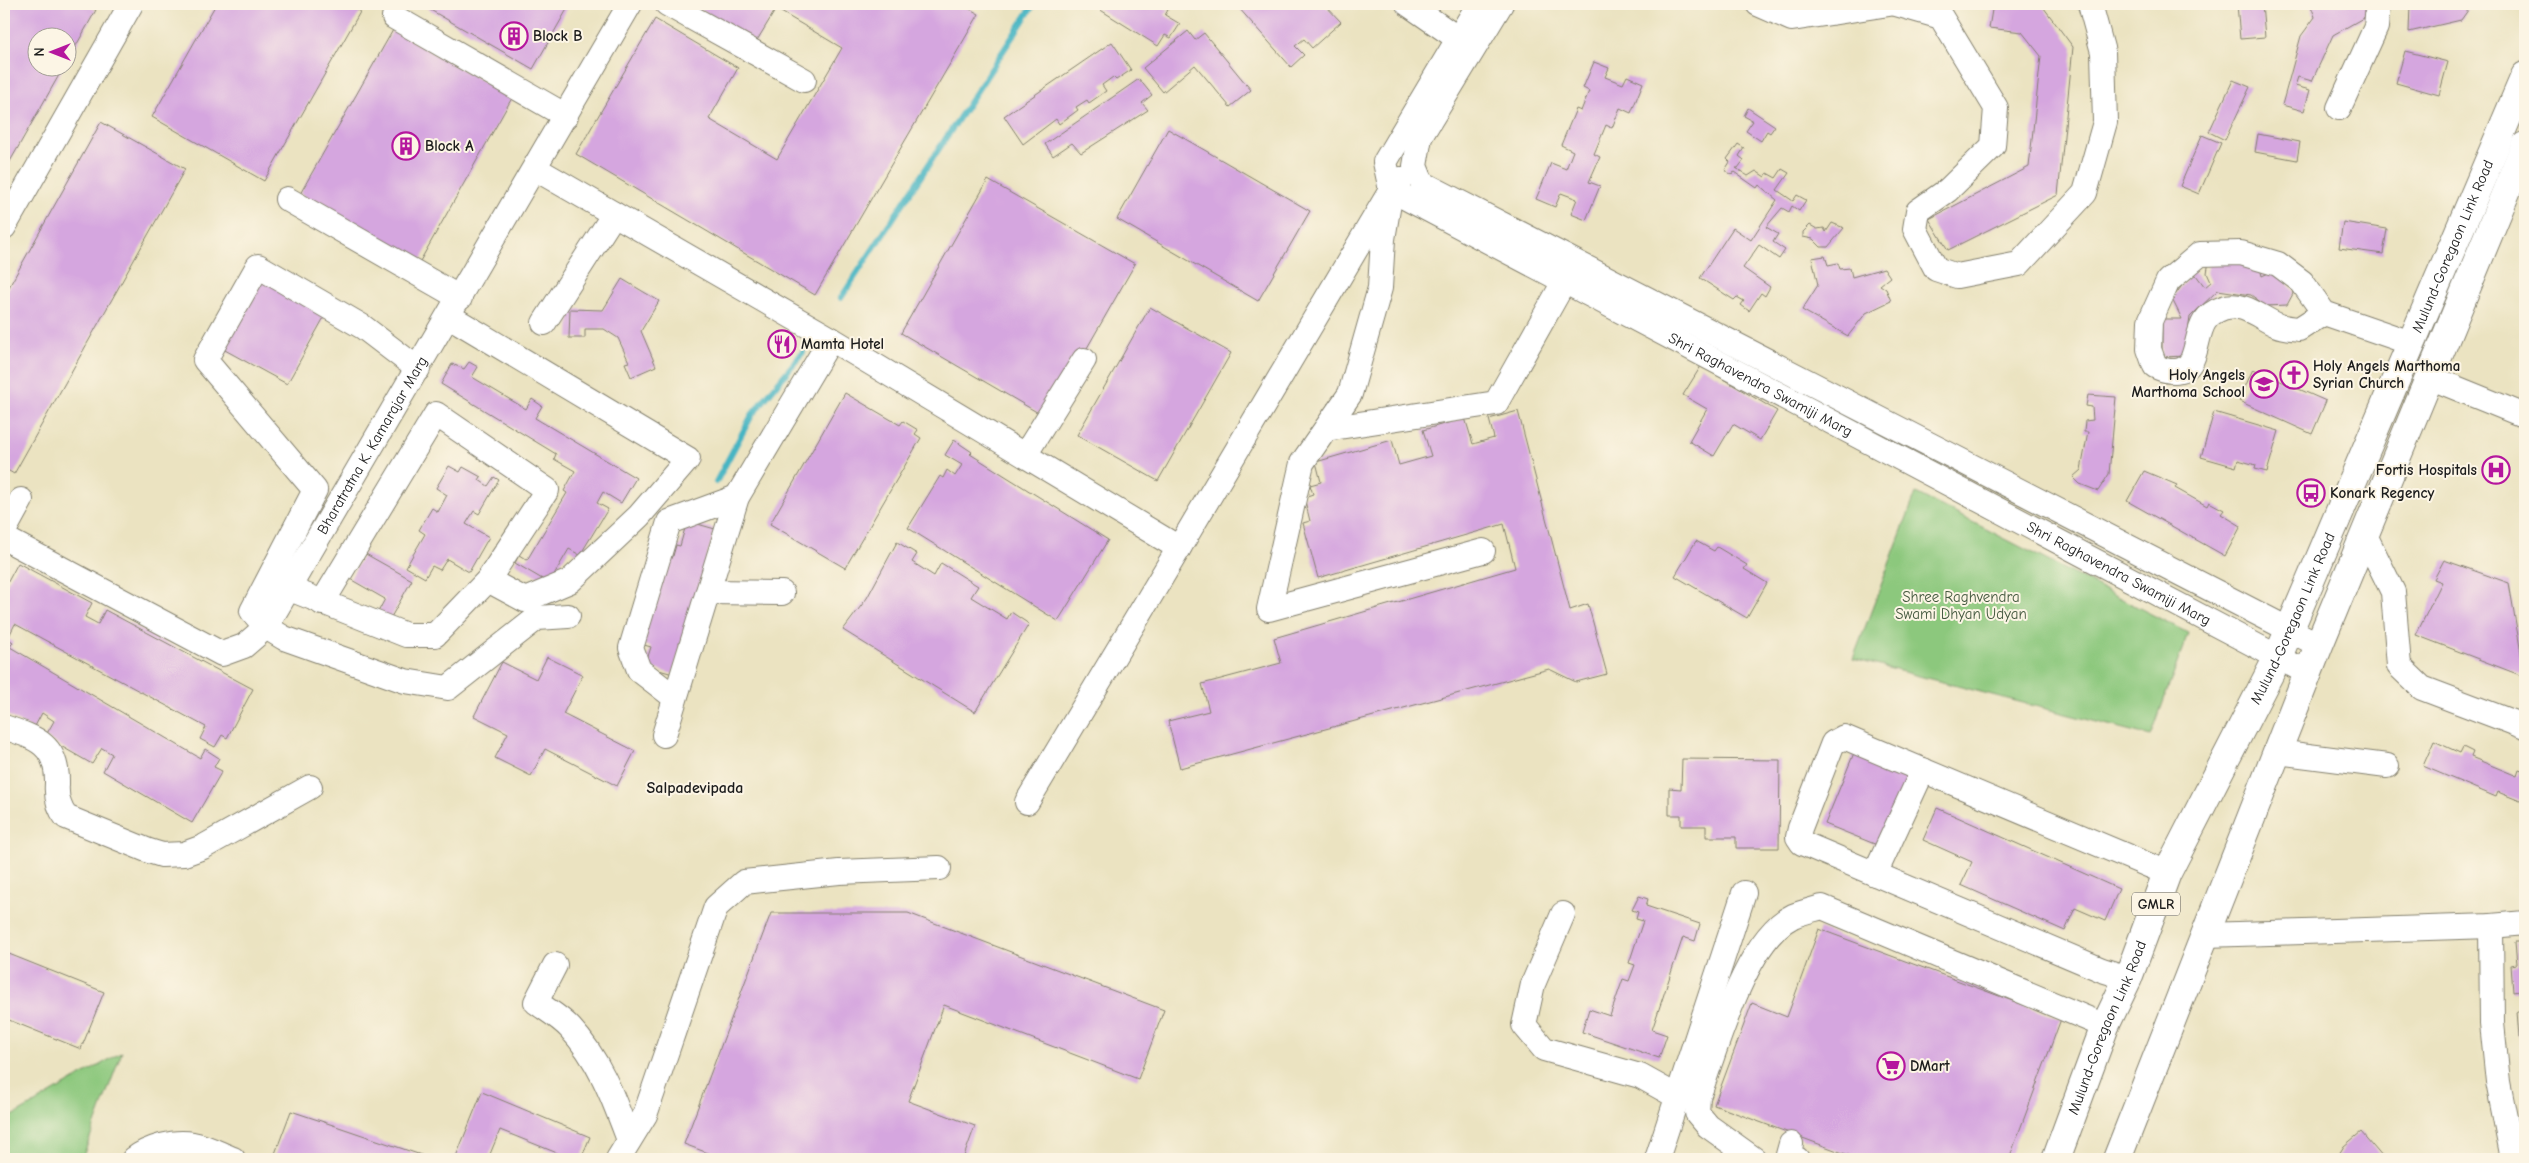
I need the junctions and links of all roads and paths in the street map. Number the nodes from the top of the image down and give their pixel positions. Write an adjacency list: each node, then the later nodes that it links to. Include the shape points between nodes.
1 (131, 4): 26 (street)
2 (630, 4): 17 (street, Bharatratna K. Kamarajar Marg)
3 (667, 4): 14 (street)
4 (1408, 4): 12 (street)
5 (1758, 4): 6 (street, via 1792,20)
6 (1889, 4)
7 (1896, 4): 8 (street, via 1941,17 1996,108 1992,146 1948,190 1918,211 1915,229 1936,269 1957,276 2019,264 2085,193 2105,122 2102,52)
8 (2090, 4)
9 (2378, 4): 15 (street, via 2376,27)
10 (1479, 9): 12 (street)
11 (394, 17): 17 (street)
12 (1465, 44): 16 (street)
13 (2525, 76): 21 (main road, Mulund-Goregaon Link Road / GMLR)
14 (804, 80)
15 (2339, 108)
16 (1424, 114): 19 (street); 23 (street, via 1386,162)
17 (566, 116): 20 (street, Bharatratna K. Kamarajar Marg)
18 (2525, 148): 22 (main road, Mulund-Goregaon Link Road)
19 (1415, 166): 23 (street); 27 (street, Shri Raghavendra Swamiji Marg, via 1422,182)
20 (536, 169): 25 (street); 29 (street, Bharatratna K. Kamarajar Marg)
21 (2483, 174): 22 (main road); 34 (main road, Mulund-Goregaon Link Road / GMLR)
22 (2508, 186): 38 (main road, Mulund-Goregaon Link Road)
23 (1391, 190): 27 (street, Shri Raghavendra Swamiji Marg); 41 (street, via 1380,288 1350,394); 52 (street)
24 (287, 199): 29 (street)
25 (614, 214): 31 (street); 33 (street)
26 (4, 226)
27 (1561, 271): 28 (street, Shri Raghavendra Swamiji Marg); 32 (street, Shri Raghavendra Swamiji Marg); 41 (street, via 1496,403)
28 (1663, 306): 32 (street); 37 (street, Shri Raghavendra Swamiji Marg)
29 (454, 307): 36 (street, Bharatratna K. Kamarajar Marg); 56 (street, via 688,459 639,516 570,581 525,600)
30 (2324, 313): 30 (street, via 2302,282 2278,264 2241,253 2200,254 2168,281 2150,321 2149,349 2154,366 2175,372 2186,367 2193,358 2198,333 2206,318 2224,307 2241,306 2278,326 2299,329); 34 (street)
31 (544, 323)
32 (1652, 328): 39 (street, Shri Raghavendra Swamiji Marg)
33 (831, 339): 43 (street); 45 (street)
34 (2411, 343): 63 (main road, Mulund-Goregaon Link Road / GMLR)
35 (1084, 360): 43 (street)
36 (418, 369): 57 (street, Bharatratna K. Kamarajar Marg); 62 (street, via 363,327 258,266 204,360 315,490 252,610)
37 (1789, 371): 39 (street); 42 (street, Shri Raghavendra Swamiji Marg)
38 (2429, 377): 40 (street); 50 (main road, Mulund-Goregaon Link Road)
39 (1778, 395): 44 (street, Shri Raghavendra Swamiji Marg)
40 (2525, 416)
41 (1326, 428): 54 (street, via 1302,463 1269,609)
42 (1924, 441): 44 (street); 47 (street, Shri Raghavendra Swamiji Marg)
43 (1025, 455): 52 (street)
44 (1912, 466): 53 (street, Shri Raghavendra Swamiji Marg)
45 (737, 497): 58 (street); 67 (street, via 669,522 631,648 639,670)
46 (21, 500): 48 (street)
47 (2079, 521): 49 (street, Shri Raghavendra Swamiji Marg); 53 (street)
48 (4, 531)
49 (2105, 534): 55 (street); 63 (street, Shri Raghavendra Swamiji Marg)
50 (2364, 535): 64 (main road, Mulund-Goregaon Link Road); 69 (street, via 2393,592 2400,666 2422,688)
51 (4, 538): 62 (street, Bharatratna K. Kamarajar Marg, via 222,654 244,646)
52 (1179, 548): 75 (street)
53 (2067, 548): 55 (street, Shri Raghavendra Swamiji Marg)
54 (1483, 551)
55 (2093, 562): 65 (street, Shri Raghavendra Swamiji Marg)
56 (488, 580): 60 (street, via 435,634 406,634); 60 (street, via 547,490 436,414)
57 (290, 589): 60 (street); 62 (street, Bharatratna K. Kamarajar Marg)
58 (708, 592): 59 (street); 67 (street)
59 (782, 593)
60 (322, 603)
61 (568, 616): 62 (street, via 537,618 448,688 405,681 284,638)
62 (266, 627)
63 (2290, 630): 64 (street, Shri Raghavendra Swamiji Marg); 65 (main road, Mulund-Goregaon Link Road / GMLR)
64 (2319, 645): 66 (main road, Mulund-Goregaon Link Road)
65 (2277, 659): 66 (street, Shri Raghavendra Swamiji Marg); 77 (main road, Mulund-Goregaon Link Road / GMLR)
66 (2308, 674): 71 (main road, Mulund-Goregaon Link Road)
67 (674, 697): 70 (street)
68 (4, 726): 74 (street, via 44,745 52,754 57,766 56,795 60,810 66,817 162,856 184,854 203,847)
69 (2525, 727)
70 (664, 735)
71 (2277, 752): 72 (street); 83 (main road, Mulund-Goregaon Link Road)
72 (2387, 766)
73 (1923, 770): 77 (street); 78 (street); 78 (street, via 1844,737 1833,743 1798,837 1802,843)
74 (310, 788)
75 (1027, 802)
76 (939, 868): 88 (street, via 839,872 744,882 716,907 645,1115)
77 (2167, 873): 85 (main road, Mulund-Goregaon Link Road / GMLR)
78 (1875, 874): 85 (street)
79 (1744, 893): 87 (street)
80 (1563, 914): 87 (street, via 1533,984 1524,1025 1544,1049 1640,1076)
81 (2525, 923): 82 (street)
82 (2491, 926): 83 (street); 95 (street, via 2492,1023 2498,1082)
83 (2205, 935): 94 (main road, Mulund-Goregaon Link Road)
84 (555, 965): 88 (street, via 536,1002 570,1027 606,1081)
85 (2128, 978): 86 (main road, Mulund-Goregaon Link Road / GMLR)
86 (2105, 1026): 92 (street, via 1822,907 1791,917 1771,935 1743,976 1698,1097 1697,1113 1708,1126); 93 (main road, Mulund-Goregaon Link Road / GMLR)
87 (1676, 1096): 91 (street)
88 (623, 1150)
89 (134, 1159): 90 (street, via 144,1151 178,1143 193,1144)
90 (233, 1159)
91 (1656, 1159)
92 (1754, 1159)
93 (2056, 1159)
94 (2117, 1159)
95 (2513, 1159)

